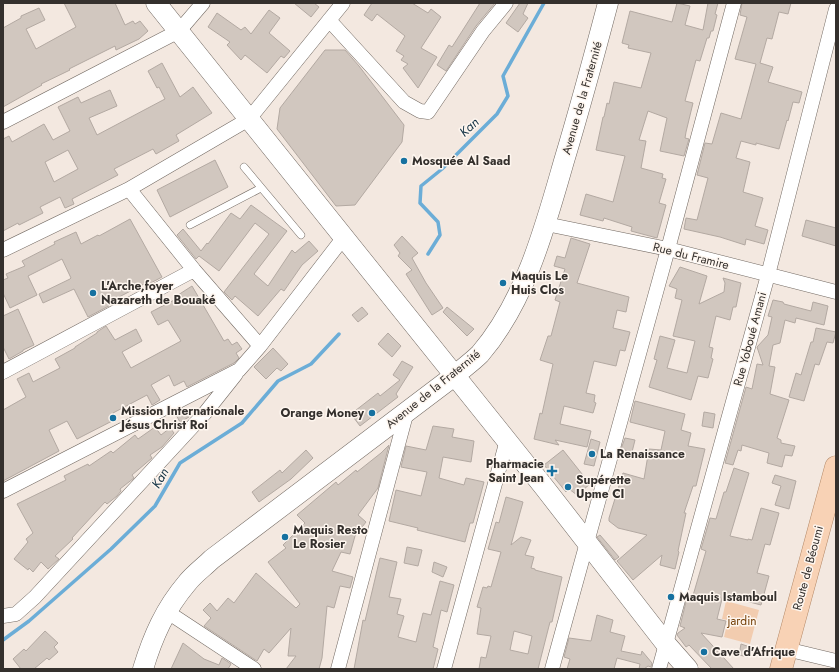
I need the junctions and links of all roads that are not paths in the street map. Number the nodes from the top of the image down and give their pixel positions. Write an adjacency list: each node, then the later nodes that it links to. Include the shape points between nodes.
1 (156, 3): 9 (street)
2 (202, 3): 9 (street)
3 (343, 3): 8 (street)
4 (506, 3): 8 (street, via 483,31 428,112 420,111 404,102)
5 (608, 3): 15 (street, Avenue de la Fraternité)
6 (734, 3): 19 (street)
7 (836, 9): 22 (street, Rue Yoboué Amani)
8 (329, 20): 10 (street)
9 (178, 31): 10 (street); 11 (street)
10 (248, 118): 14 (street); 18 (street)
11 (3, 122)
12 (244, 167): 13 (lane)
13 (261, 188): 16 (lane); 17 (lane)
14 (129, 189): 20 (street); 21 (street)
15 (546, 224): 19 (street, Rue du Framire); 27 (street, Avenue de la Fraternité, via 513,304 479,355)
16 (190, 226)
17 (301, 235)
18 (344, 237): 24 (street); 27 (street)
19 (668, 249): 22 (street, Rue du Framire); 32 (street)
20 (3, 250)
21 (194, 270): 24 (street); 26 (street)
22 (768, 275): 23 (street, Rue du Framire); 35 (street, Rue Yoboué Amani)
23 (836, 292)
24 (260, 346): 25 (street)
25 (238, 370): 31 (street); 34 (street, via 205,413 35,597 16,614)
26 (3, 372)
27 (454, 376): 28 (street, Avenue de la Fraternité); 29 (street)
28 (407, 411): 33 (street, Avenue de la Fraternité, via 212,559 187,582); 40 (street)
29 (507, 440): 32 (street); 41 (street)
30 (836, 467): 36 (main road, Route de Béoumi)
31 (3, 491)
32 (588, 542): 35 (street); 42 (street)
33 (166, 611): 38 (street, Avenue de la Fraternité, via 152,640); 39 (street)
34 (3, 616)
35 (666, 644): 43 (street, Rue Yoboué Amani); 44 (street)
36 (784, 659): 37 (street)
37 (836, 661)
38 (144, 669)
39 (254, 669)
40 (338, 669)
41 (444, 669)
42 (552, 669)
43 (659, 669)
44 (688, 669)

